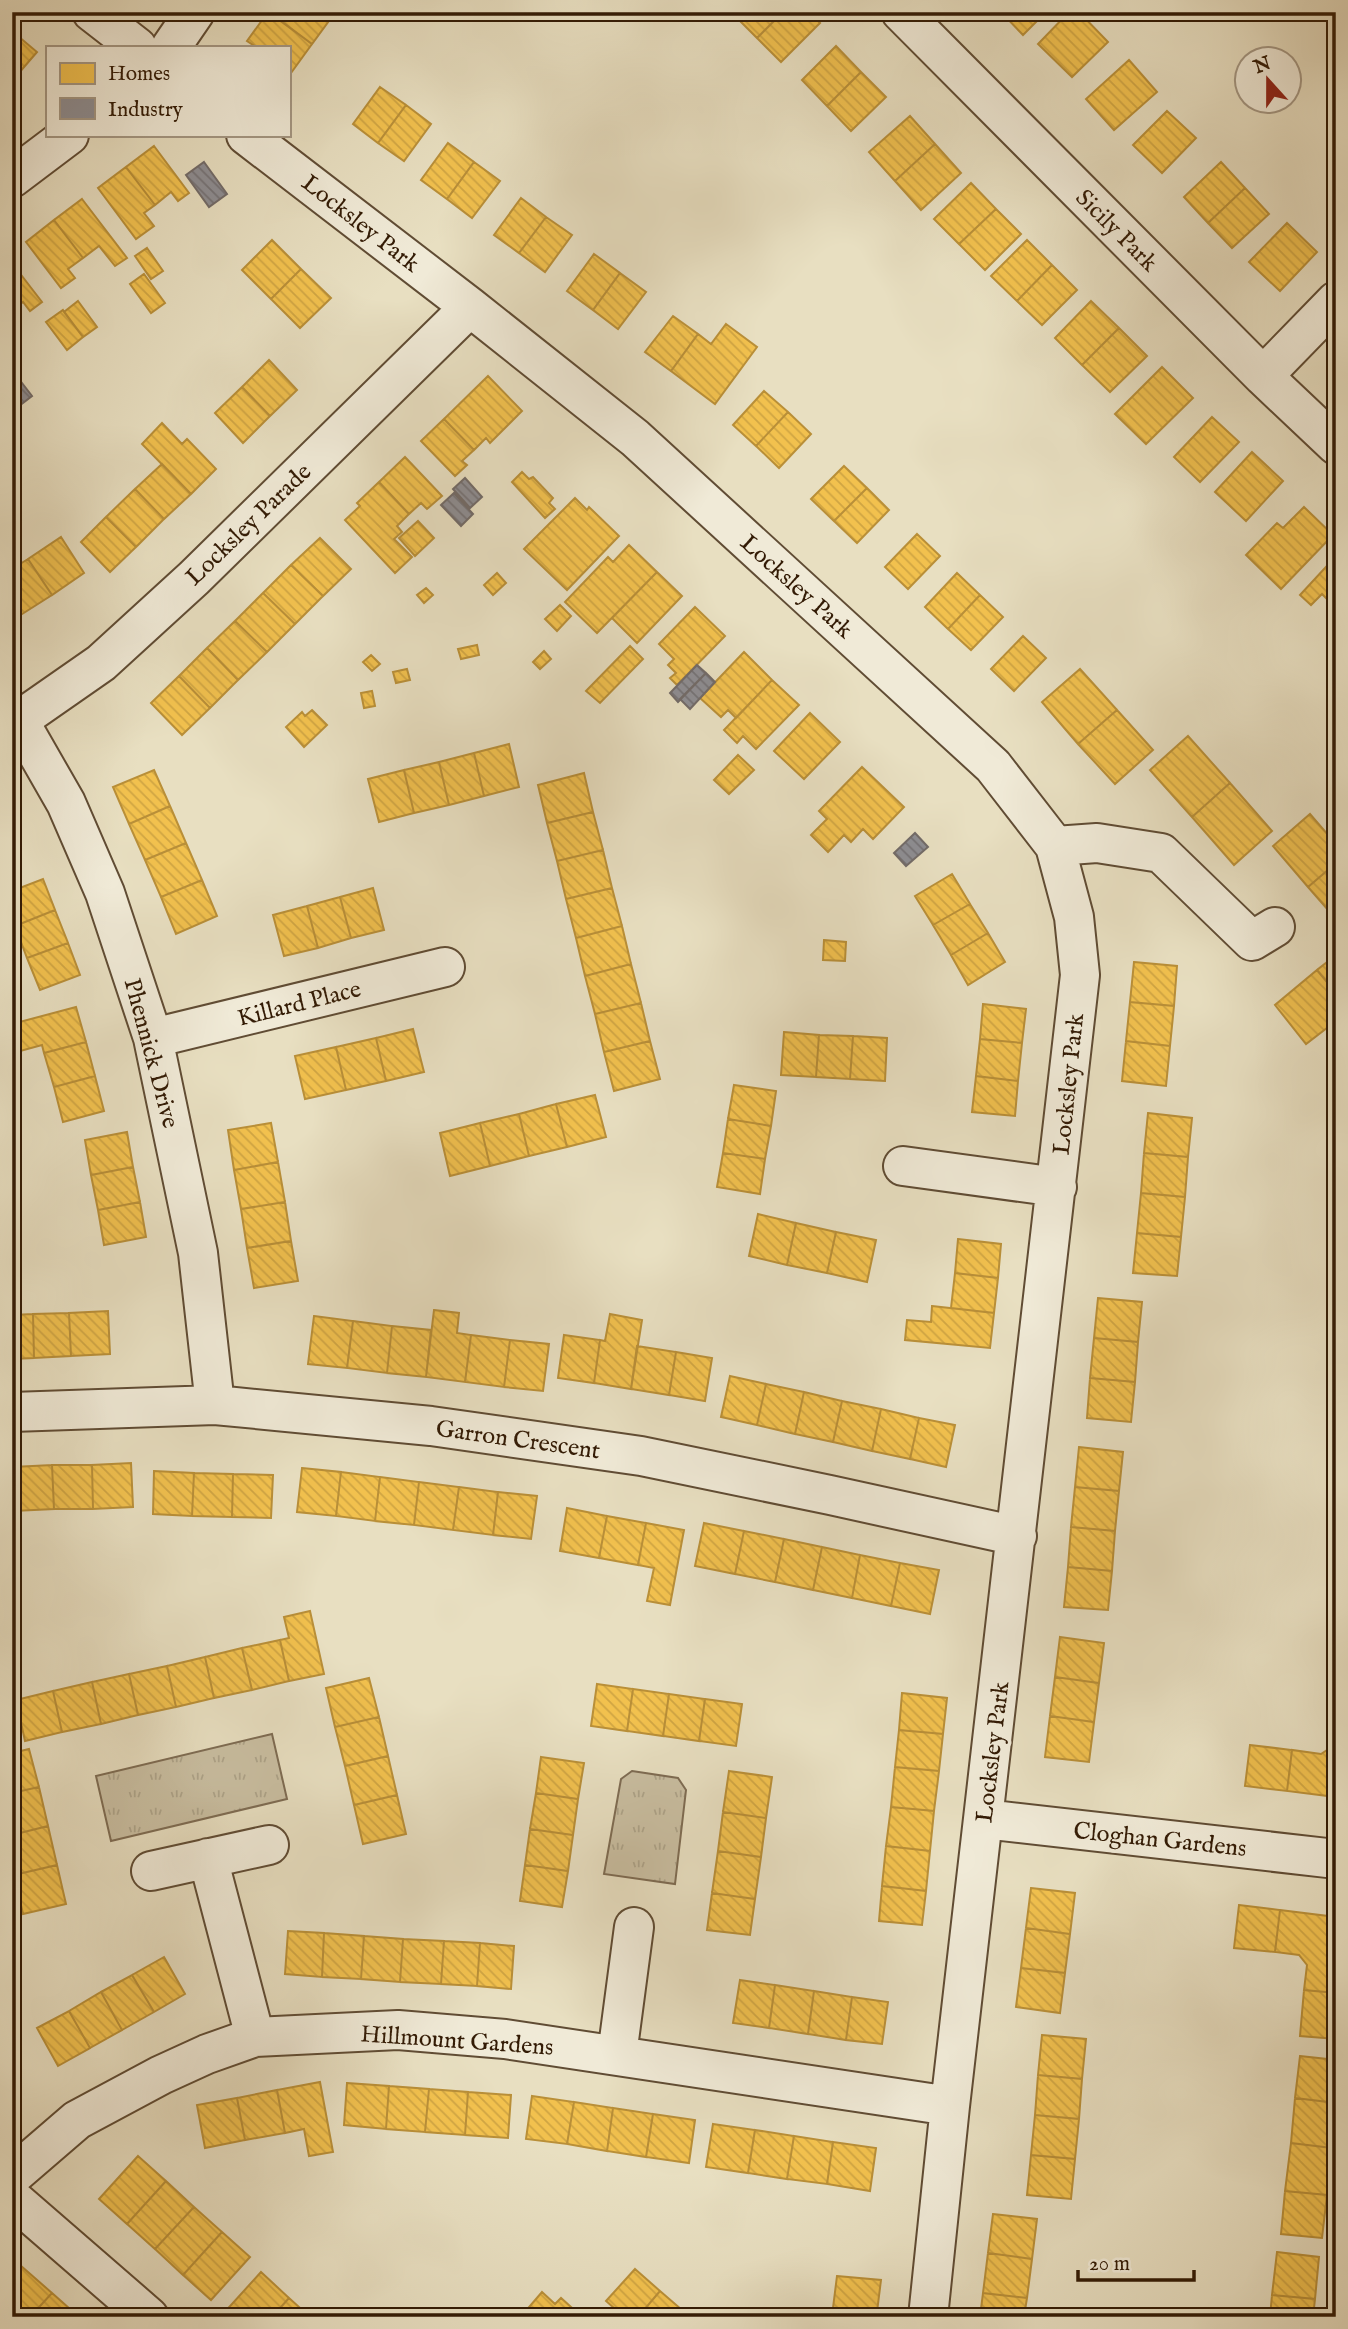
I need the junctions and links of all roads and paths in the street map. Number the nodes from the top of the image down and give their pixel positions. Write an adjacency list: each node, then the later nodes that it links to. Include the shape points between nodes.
1 (93, 12): 4 (street)
2 (195, 12): 5 (street)
3 (901, 12): 11 (street, Sicily Park)
4 (136, 46)
5 (172, 46)
6 (68, 136): 8 (street)
7 (247, 136): 10 (street, Locksley Park)
8 (12, 178)
9 (1336, 301): 11 (street)
10 (470, 307): 13 (street, Locksley Parade, via 101,663); 14 (street, Locksley Park, via 635,438 993,766)
11 (1263, 376): 12 (street, Sicily Park)
12 (1336, 445)
13 (15, 723): 17 (street, Phennick Drive, via 66,803 100,882)
14 (1055, 846): 15 (street, via 1097,843 1161,853 1252,941); 19 (street, Locksley Park, via 1074,917 1080,975)
15 (1275, 927)
16 (445, 967): 17 (street, Killard Place)
17 (153, 1038): 20 (street, Phennick Drive, via 198,1254)
18 (903, 1166): 19 (street, Locksley Park)
19 (1057, 1187): 22 (street, Locksley Park)
20 (215, 1405): 21 (street, Garron Crescent); 22 (street, Garron Crescent, via 431,1426 641,1456)
21 (12, 1412)
22 (1017, 1536): 23 (street, Locksley Park)
23 (984, 1819): 26 (street, Cloghan Gardens); 31 (street, Locksley Park)
24 (269, 1845): 25 (street)
25 (208, 1858): 27 (street); 29 (street)
26 (1336, 1859)
27 (151, 1871)
28 (634, 1927): 30 (street)
29 (255, 2037): 30 (street, Hillmount Gardens, via 398,2030 505,2039); 32 (street, Hillmount Gardens, via 161,2075 77,2120)
30 (617, 2056): 31 (street, Hillmount Gardens)
31 (950, 2106): 35 (street, Locksley Park)
32 (12, 2176)
33 (12, 2198): 34 (street)
34 (149, 2317)
35 (928, 2317)

